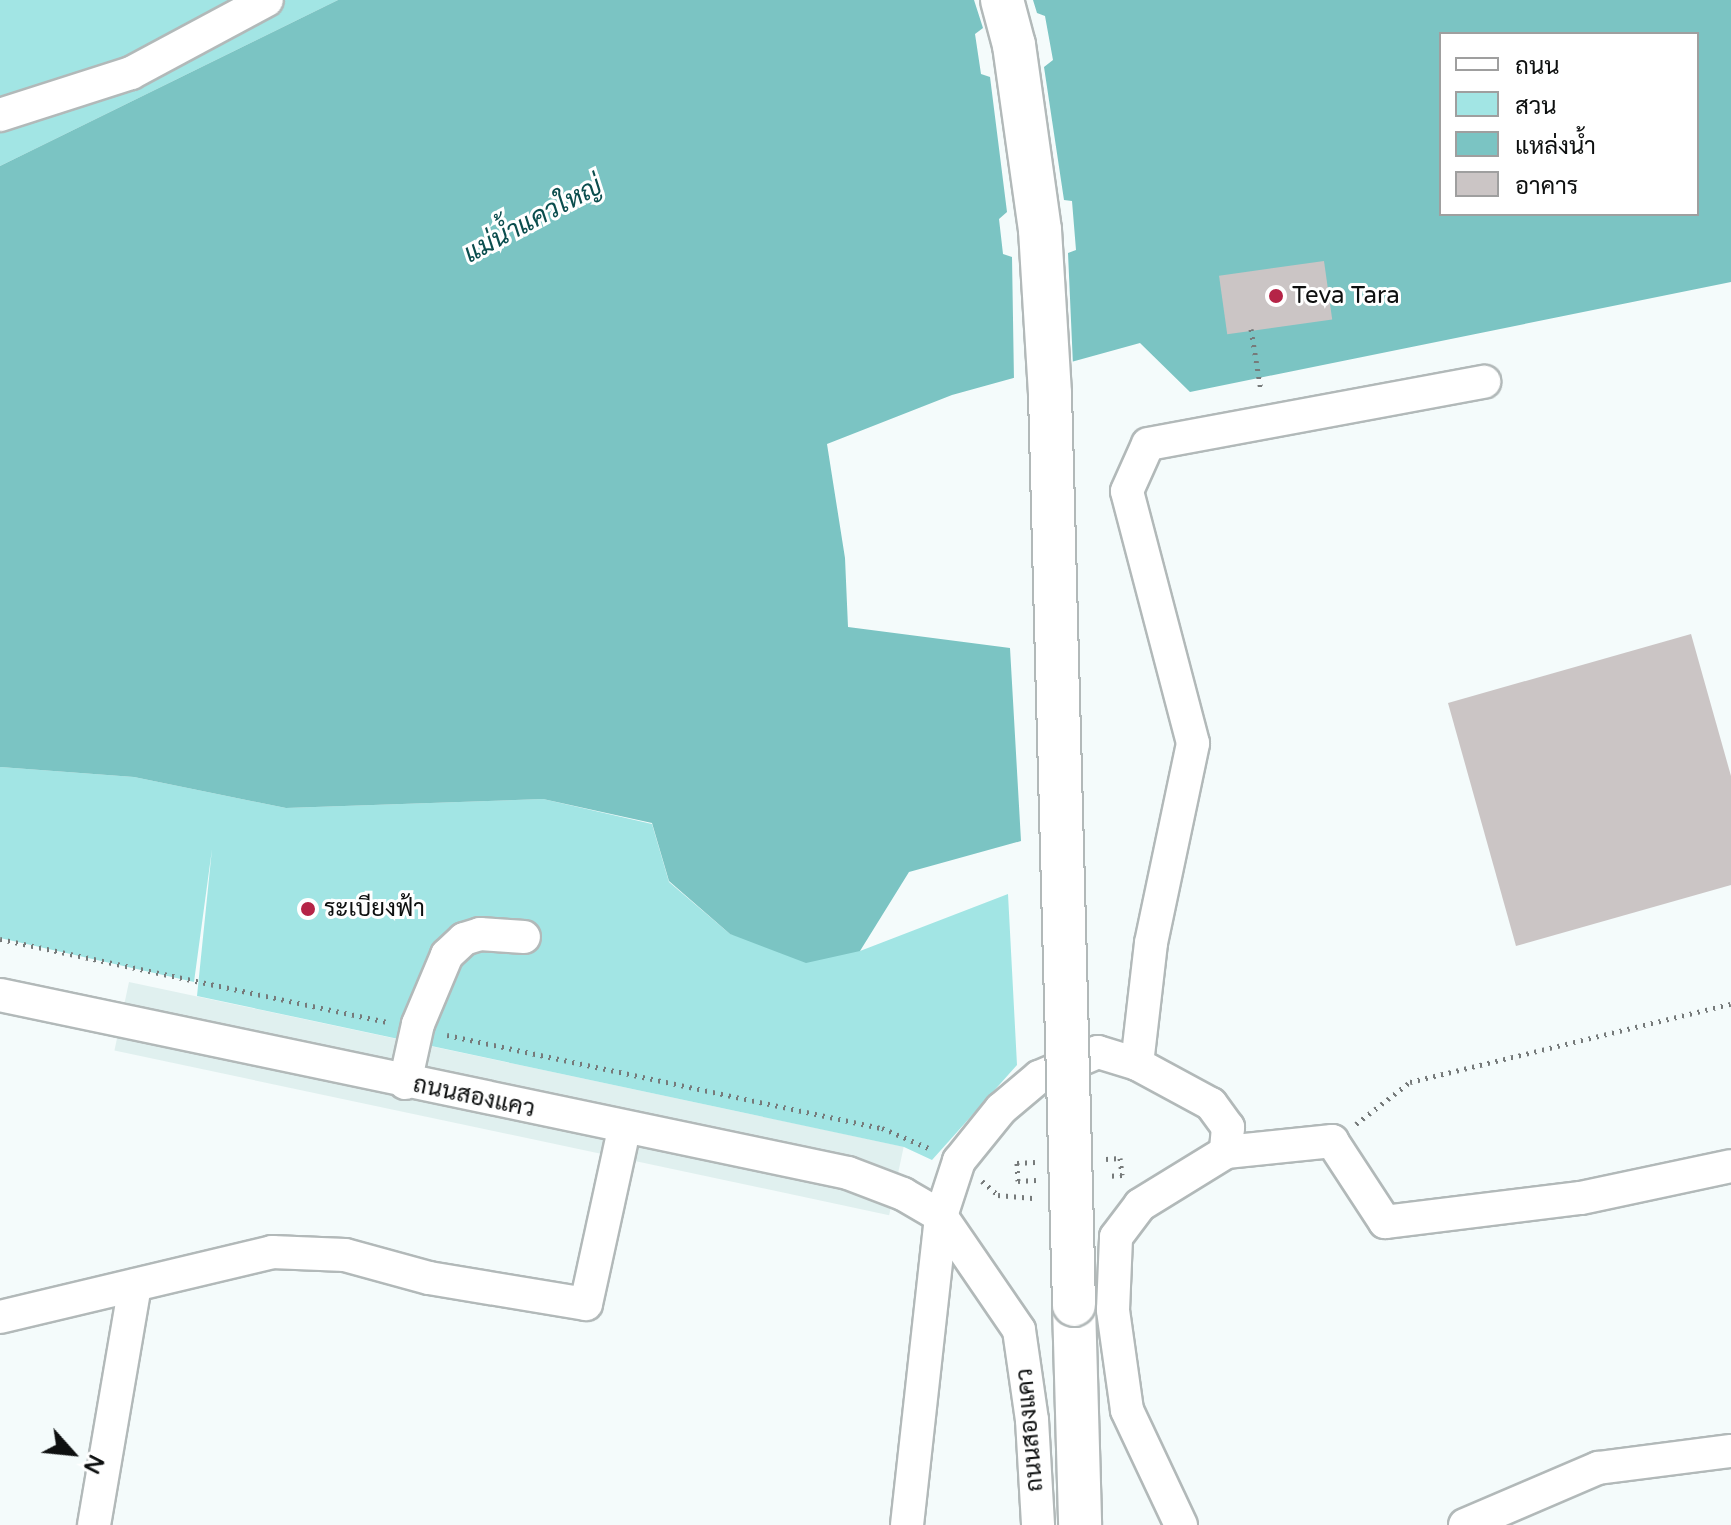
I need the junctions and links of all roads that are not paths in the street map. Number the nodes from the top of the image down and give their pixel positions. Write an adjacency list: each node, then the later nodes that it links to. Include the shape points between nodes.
1 (267, 0): 3 (street, via 131,73)
2 (1002, 0): 19 (main road, bridge, via 1014,45 1040,230 1050,394)
3 (0, 115)
4 (1484, 382): 7 (street, via 1148,444 1127,491 1193,743 1151,943)
5 (524, 937): 8 (street, via 480,934 464,939 434,980)
6 (0, 995): 8 (street, ถนนสองแคว)
7 (1137, 1064): 10 (street, via 1211,1104 1228,1127); 12 (street, via 1098,1052 1039,1077 1001,1109 959,1161)
8 (405, 1083): 9 (street, ถนนสองแคว)
9 (624, 1129): 12 (street, ถนนสองแคว, via 848,1173); 13 (street, via 586,1304 429,1278 345,1255 301,1253 272,1252)
10 (1226, 1152): 11 (street, via 1332,1141 1385,1222 1581,1198); 20 (street, via 1140,1205 1116,1237 1113,1310 1127,1410)
11 (1731, 1166)
12 (941, 1216): 17 (street); 18 (street, ถนนสองแคว, via 1019,1330 1032,1420)
13 (135, 1285): 14 (street); 16 (street)
14 (0, 1317)
15 (1731, 1451): 21 (street, via 1598,1468)
16 (94, 1525)
17 (907, 1525)
18 (1038, 1525)
19 (1080, 1525)
20 (1181, 1525)
21 (1465, 1525)

